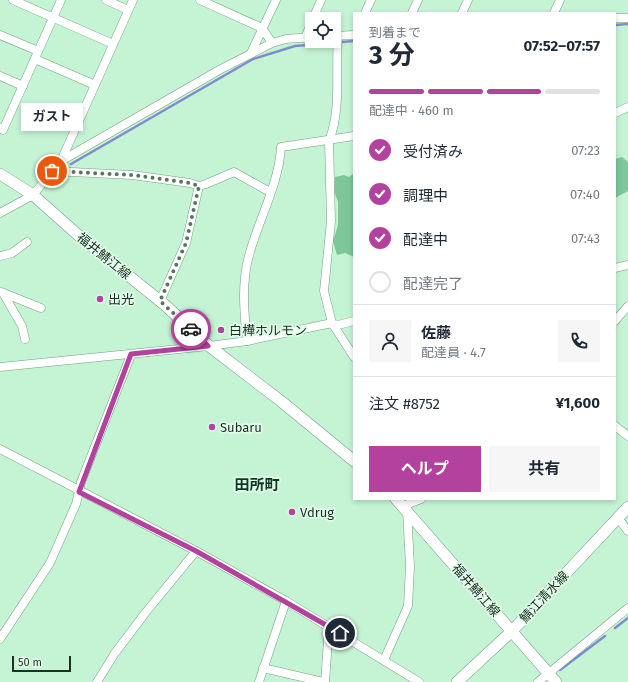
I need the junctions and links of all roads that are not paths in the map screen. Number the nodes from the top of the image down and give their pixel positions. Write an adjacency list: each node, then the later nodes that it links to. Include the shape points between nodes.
1 (13, 0): 18 (street)
2 (61, 0): 18 (street)
3 (106, 0): 12 (street)
4 (133, 0): 12 (street)
5 (200, 0): 21 (street)
6 (276, 0): 21 (street)
7 (321, 0): 13 (street)
8 (371, 0): 14 (street)
9 (418, 0): 15 (street)
10 (468, 0): 16 (street)
11 (560, 0): 17 (street)
12 (128, 10): 27 (street)
13 (316, 12)
14 (365, 12)
15 (412, 12)
16 (462, 12)
17 (554, 12)
18 (53, 18): 27 (street); 30 (street)
19 (616, 18): 20 (street)
20 (628, 18)
21 (262, 28): 26 (street); 29 (street)
22 (353, 34): 25 (street)
23 (0, 35): 30 (street)
24 (305, 38): 26 (street)
25 (341, 38)
26 (272, 43): 29 (street)
27 (113, 44): 32 (street)
28 (337, 48): 38 (street, via 336,104)
29 (251, 53): 39 (street)
30 (37, 55): 32 (street); 33 (street)
31 (0, 76): 33 (street)
32 (95, 85): 39 (street)
33 (23, 86): 36 (street, via 3,130)
34 (628, 107): 35 (street)
35 (616, 113)
36 (0, 128)
37 (353, 136): 38 (street)
38 (329, 141): 43 (street, via 281,147 279,167); 56 (street, via 331,222 324,291)
39 (61, 161): 40 (street)
40 (52, 171): 42 (street, via 132,175); 44 (street)
41 (0, 174): 44 (main road, 福井鯖江線)
42 (199, 186): 43 (street, via 234,172); 51 (street, via 186,243)
43 (270, 192): 58 (street, via 248,261 244,301)
44 (32, 195): 45 (street); 51 (main road, 福井鯖江線)
45 (0, 214)
46 (27, 242): 47 (street, via 12,253)
47 (0, 256)
48 (627, 267): 49 (street)
49 (616, 268)
50 (1, 293): 53 (street); 57 (street, via 22,326)
51 (160, 301): 59 (main road, 福井鯖江線)
52 (628, 306): 54 (street)
53 (41, 308)
54 (616, 320)
55 (353, 321): 56 (street)
56 (333, 324): 58 (street); 61 (street)
57 (25, 339)
58 (247, 340): 59 (street)
59 (208, 346): 60 (street); 66 (main road, 福井鯖江線)
60 (131, 354): 62 (street); 67 (street)
61 (353, 355)
62 (0, 367)
63 (616, 427): 64 (street)
64 (628, 436)
65 (0, 450): 67 (street)
66 (353, 460)
67 (79, 492): 73 (street); 78 (street, via 50,563)
68 (417, 500): 69 (street)
69 (402, 505): 77 (main road, 福井鯖江線); 79 (street, via 410,566 408,606)
70 (628, 507): 71 (main road, 鯖江清水線)
71 (618, 518): 72 (street); 77 (main road, 鯖江清水線)
72 (628, 531)
73 (196, 551): 74 (street); 82 (street, via 146,612)
74 (286, 601): 76 (street); 80 (street)
75 (628, 608): 81 (street)
76 (328, 627): 79 (street); 84 (street)
77 (512, 631): 81 (main road, 福井鯖江線); 86 (main road, 鯖江清水線)
78 (0, 639)
79 (384, 660): 85 (street)
80 (263, 668): 83 (street); 84 (street)
81 (548, 672): 87 (street); 88 (main road, 福井鯖江線)
82 (96, 682)
83 (259, 682)
84 (324, 682)
85 (419, 682)
86 (457, 682)
87 (538, 682)
88 (556, 682)

